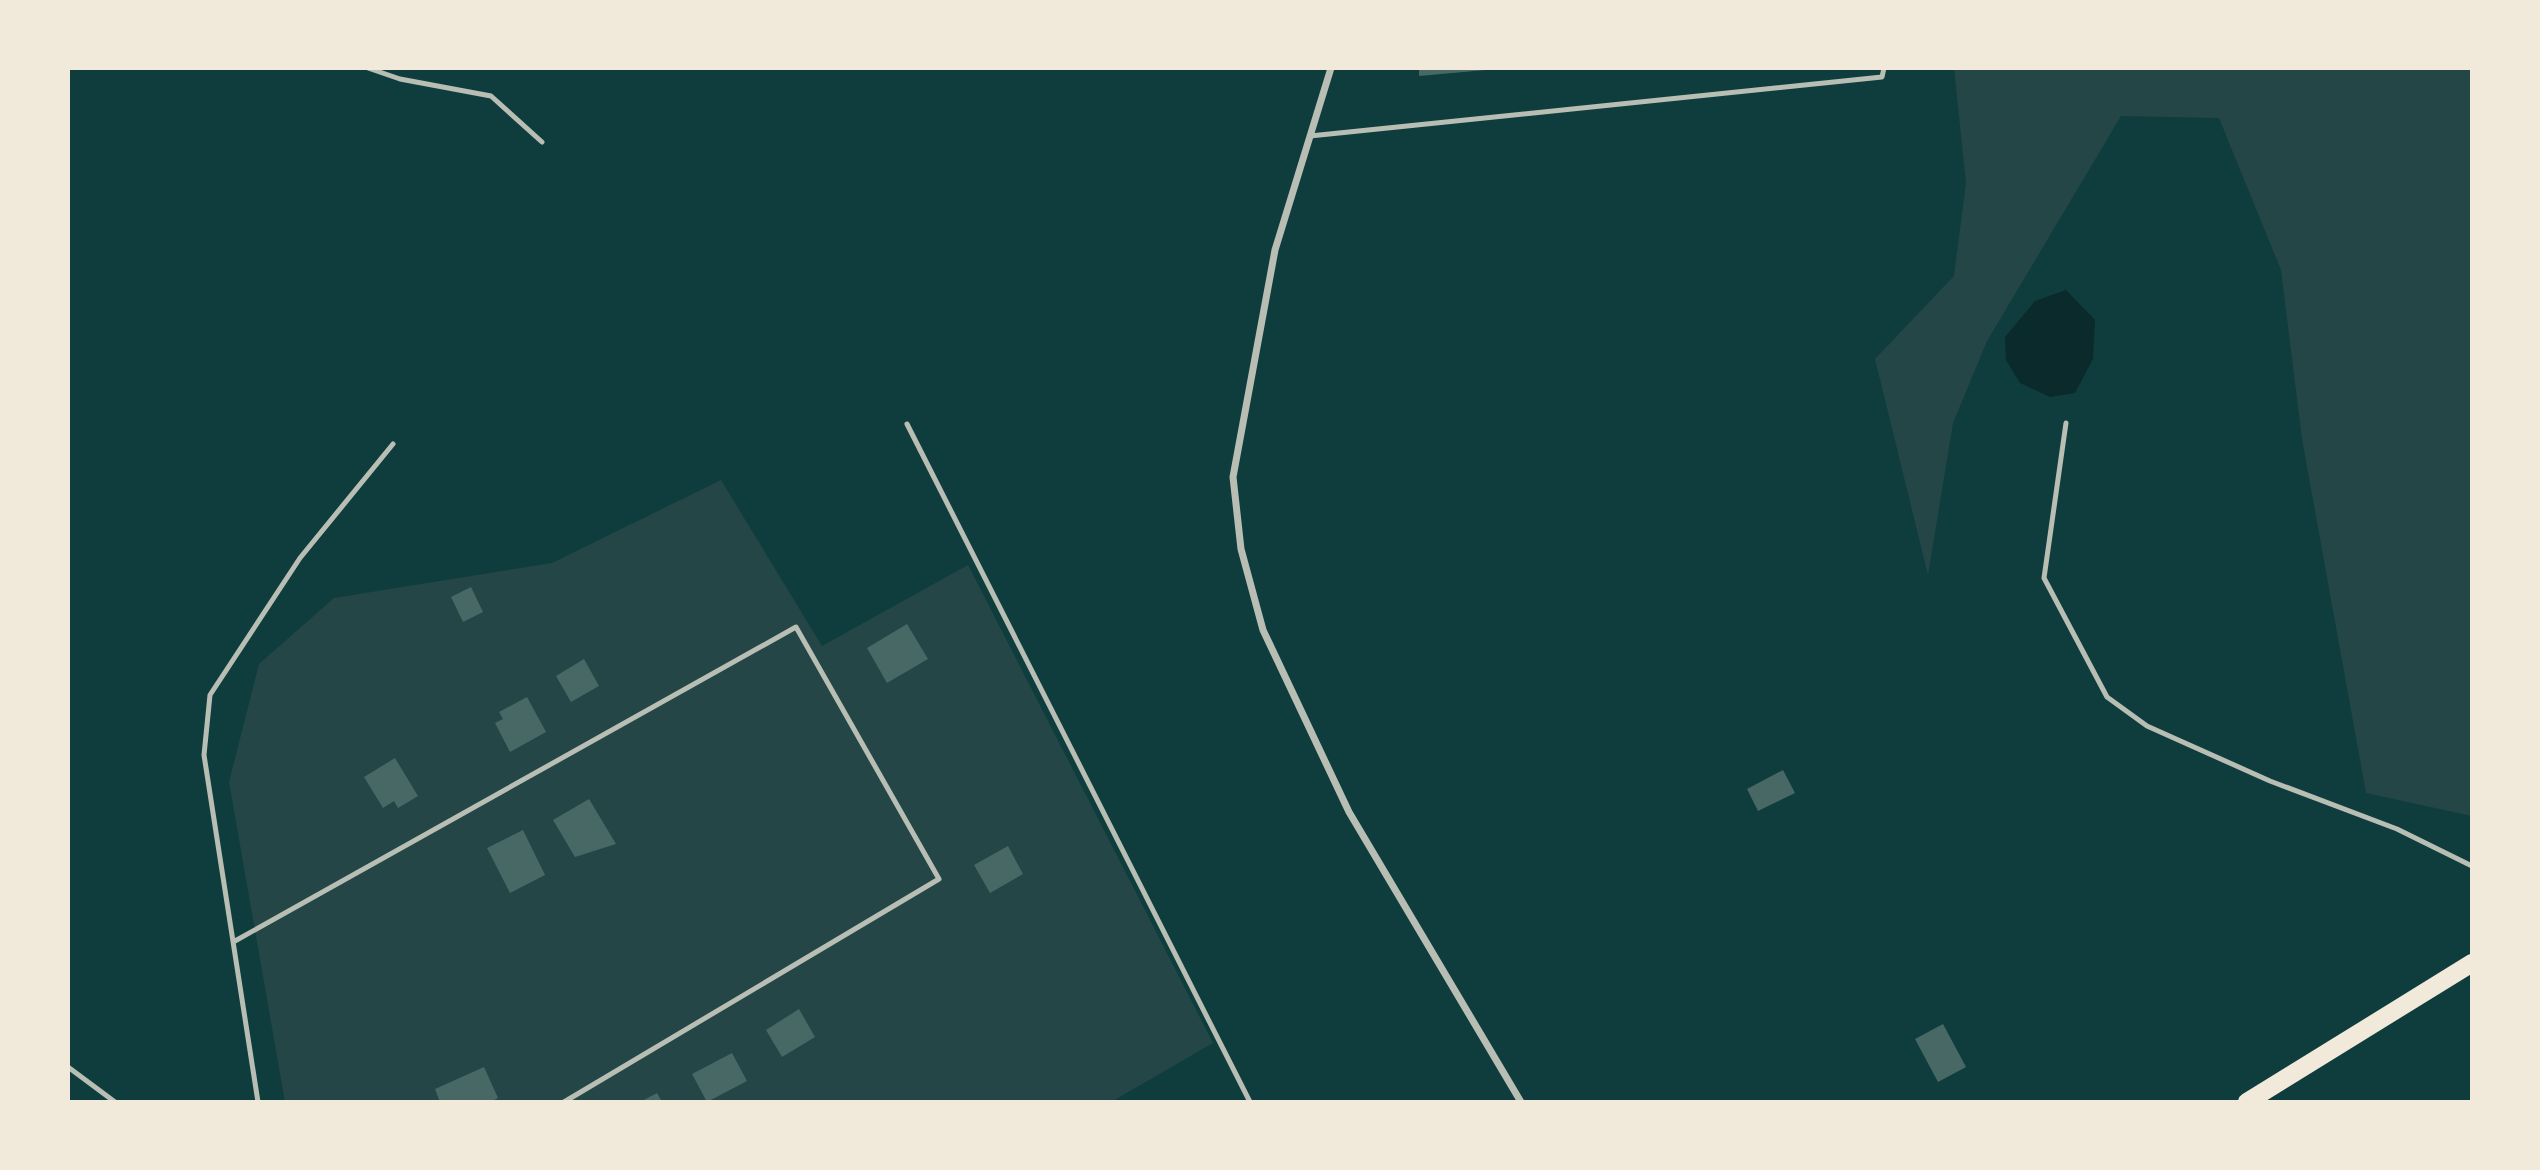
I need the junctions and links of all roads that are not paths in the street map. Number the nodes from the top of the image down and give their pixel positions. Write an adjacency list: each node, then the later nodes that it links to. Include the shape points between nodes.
1 (368, 68): 5 (lane, via 400,79 491,96)
2 (1331, 68): 4 (street)
3 (1884, 68): 4 (lane, via 1882,77)
4 (1310, 136): 17 (street, via 1275,250 1233,477 1241,549 1263,630 1349,812)
5 (542, 142)
6 (2066, 423): 9 (lane, via 2044,578 2106,697 2147,726 2270,781 2397,829)
7 (907, 424): 16 (lane)
8 (393, 444): 10 (lane, via 300,558 210,695 204,755)
9 (2472, 866)
10 (235, 941): 14 (lane); 15 (lane, via 796,627 939,879)
11 (2472, 963): 18 (main road)
12 (68, 1067): 13 (lane)
13 (115, 1102)
14 (258, 1102)
15 (564, 1102)
16 (1250, 1102)
17 (1521, 1102)
18 (2247, 1102)

